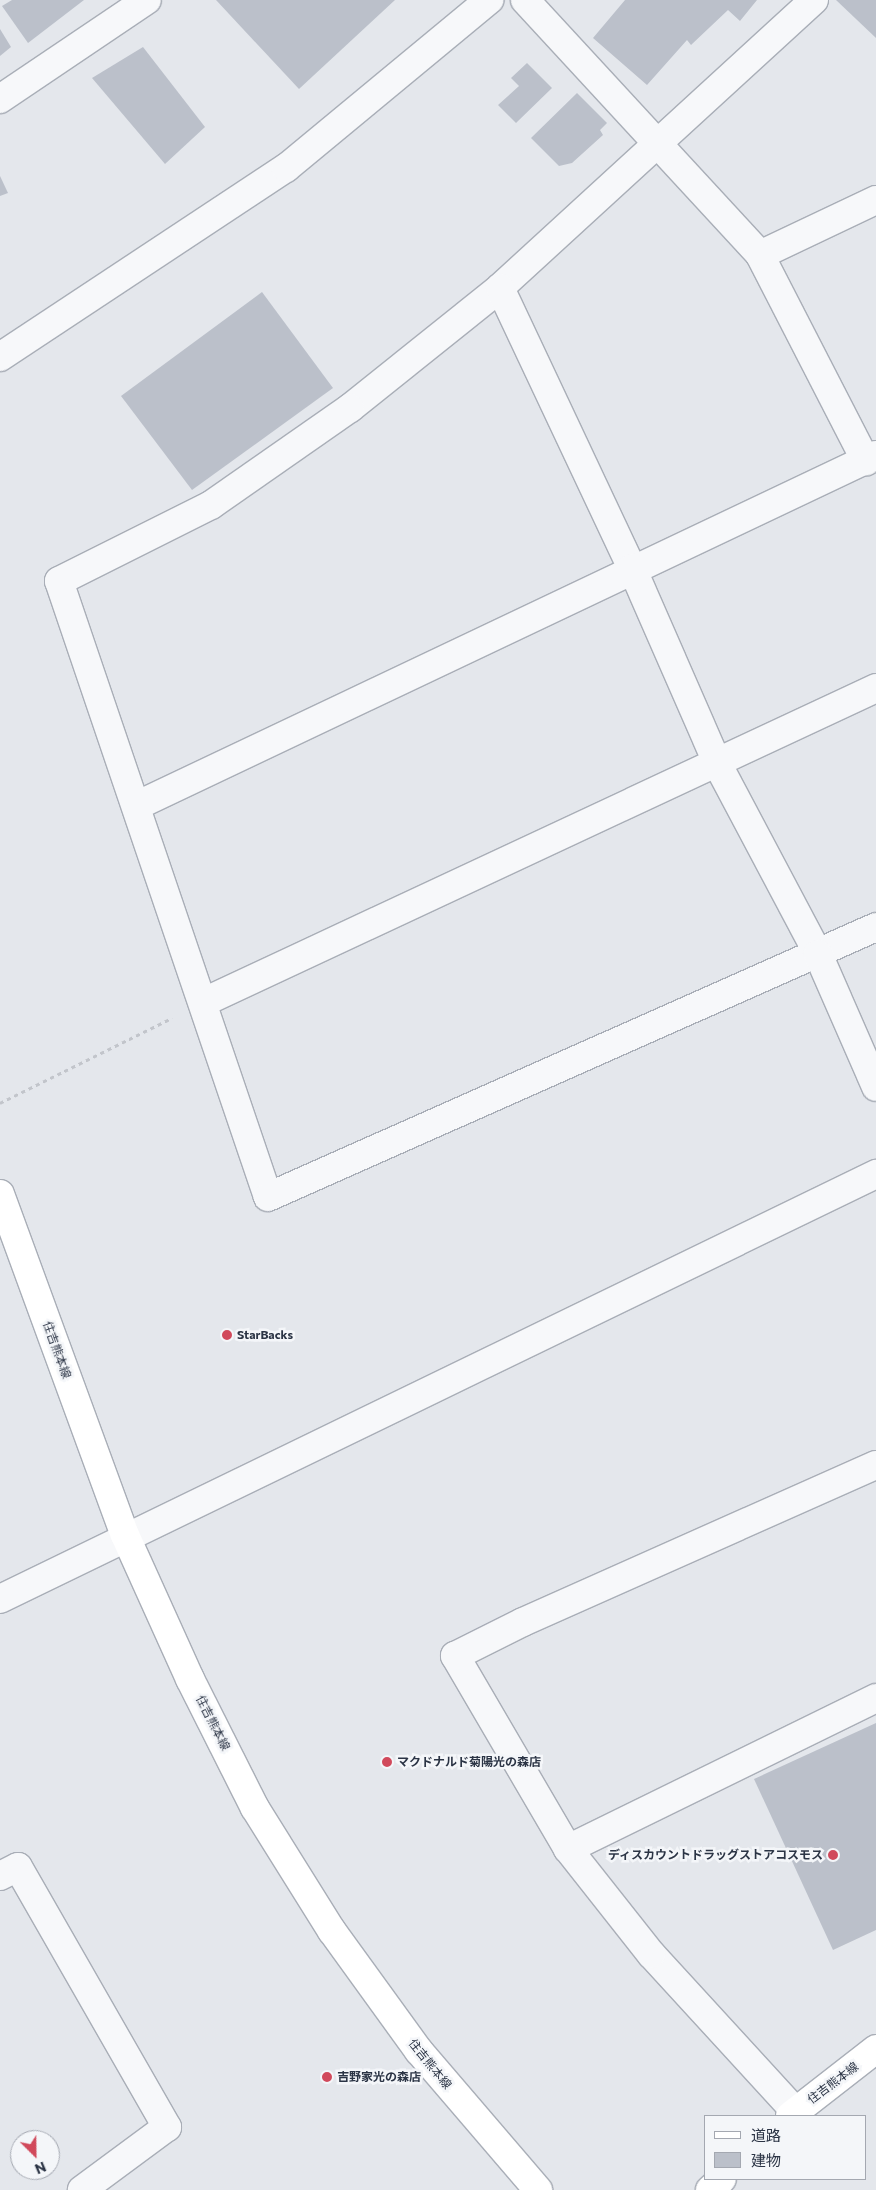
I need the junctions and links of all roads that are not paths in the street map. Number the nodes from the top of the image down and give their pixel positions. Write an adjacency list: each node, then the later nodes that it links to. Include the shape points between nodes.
1 (147, 0): 5 (street)
2 (489, 0): 10 (street, via 286,168)
3 (525, 0): 6 (street)
4 (814, 0): 6 (street)
5 (0, 99)
6 (658, 145): 8 (street); 9 (street)
7 (876, 200): 8 (street)
8 (760, 255): 11 (street)
9 (500, 288): 12 (street); 15 (street, via 350,408 211,505 59,581)
10 (0, 357)
11 (871, 458): 12 (street)
12 (632, 568): 14 (street); 15 (street)
13 (876, 688): 14 (street)
14 (717, 764): 17 (street); 18 (street)
15 (136, 806): 18 (street)
16 (876, 927): 17 (street)
17 (818, 954): 18 (street, via 268,1197); 19 (street)
18 (204, 1002)
19 (876, 1087)
20 (876, 1174): 23 (street)
21 (0, 1194): 23 (main road, 住吉熊本線)
22 (876, 1465): 26 (street, via 523,1622 456,1656)
23 (125, 1535): 24 (street); 32 (main road, 住吉熊本線, via 190,1679 255,1808 332,1931 419,2051)
24 (0, 1599)
25 (876, 1698): 26 (street)
26 (568, 1849): 29 (street, via 651,1954)
27 (0, 1876): 31 (street, via 18,1867 167,2127)
28 (876, 2050): 29 (main road, 住吉熊本線)
29 (792, 2114)
30 (721, 2180): 33 (main road)
31 (82, 2190)
32 (538, 2190)
33 (710, 2190)

